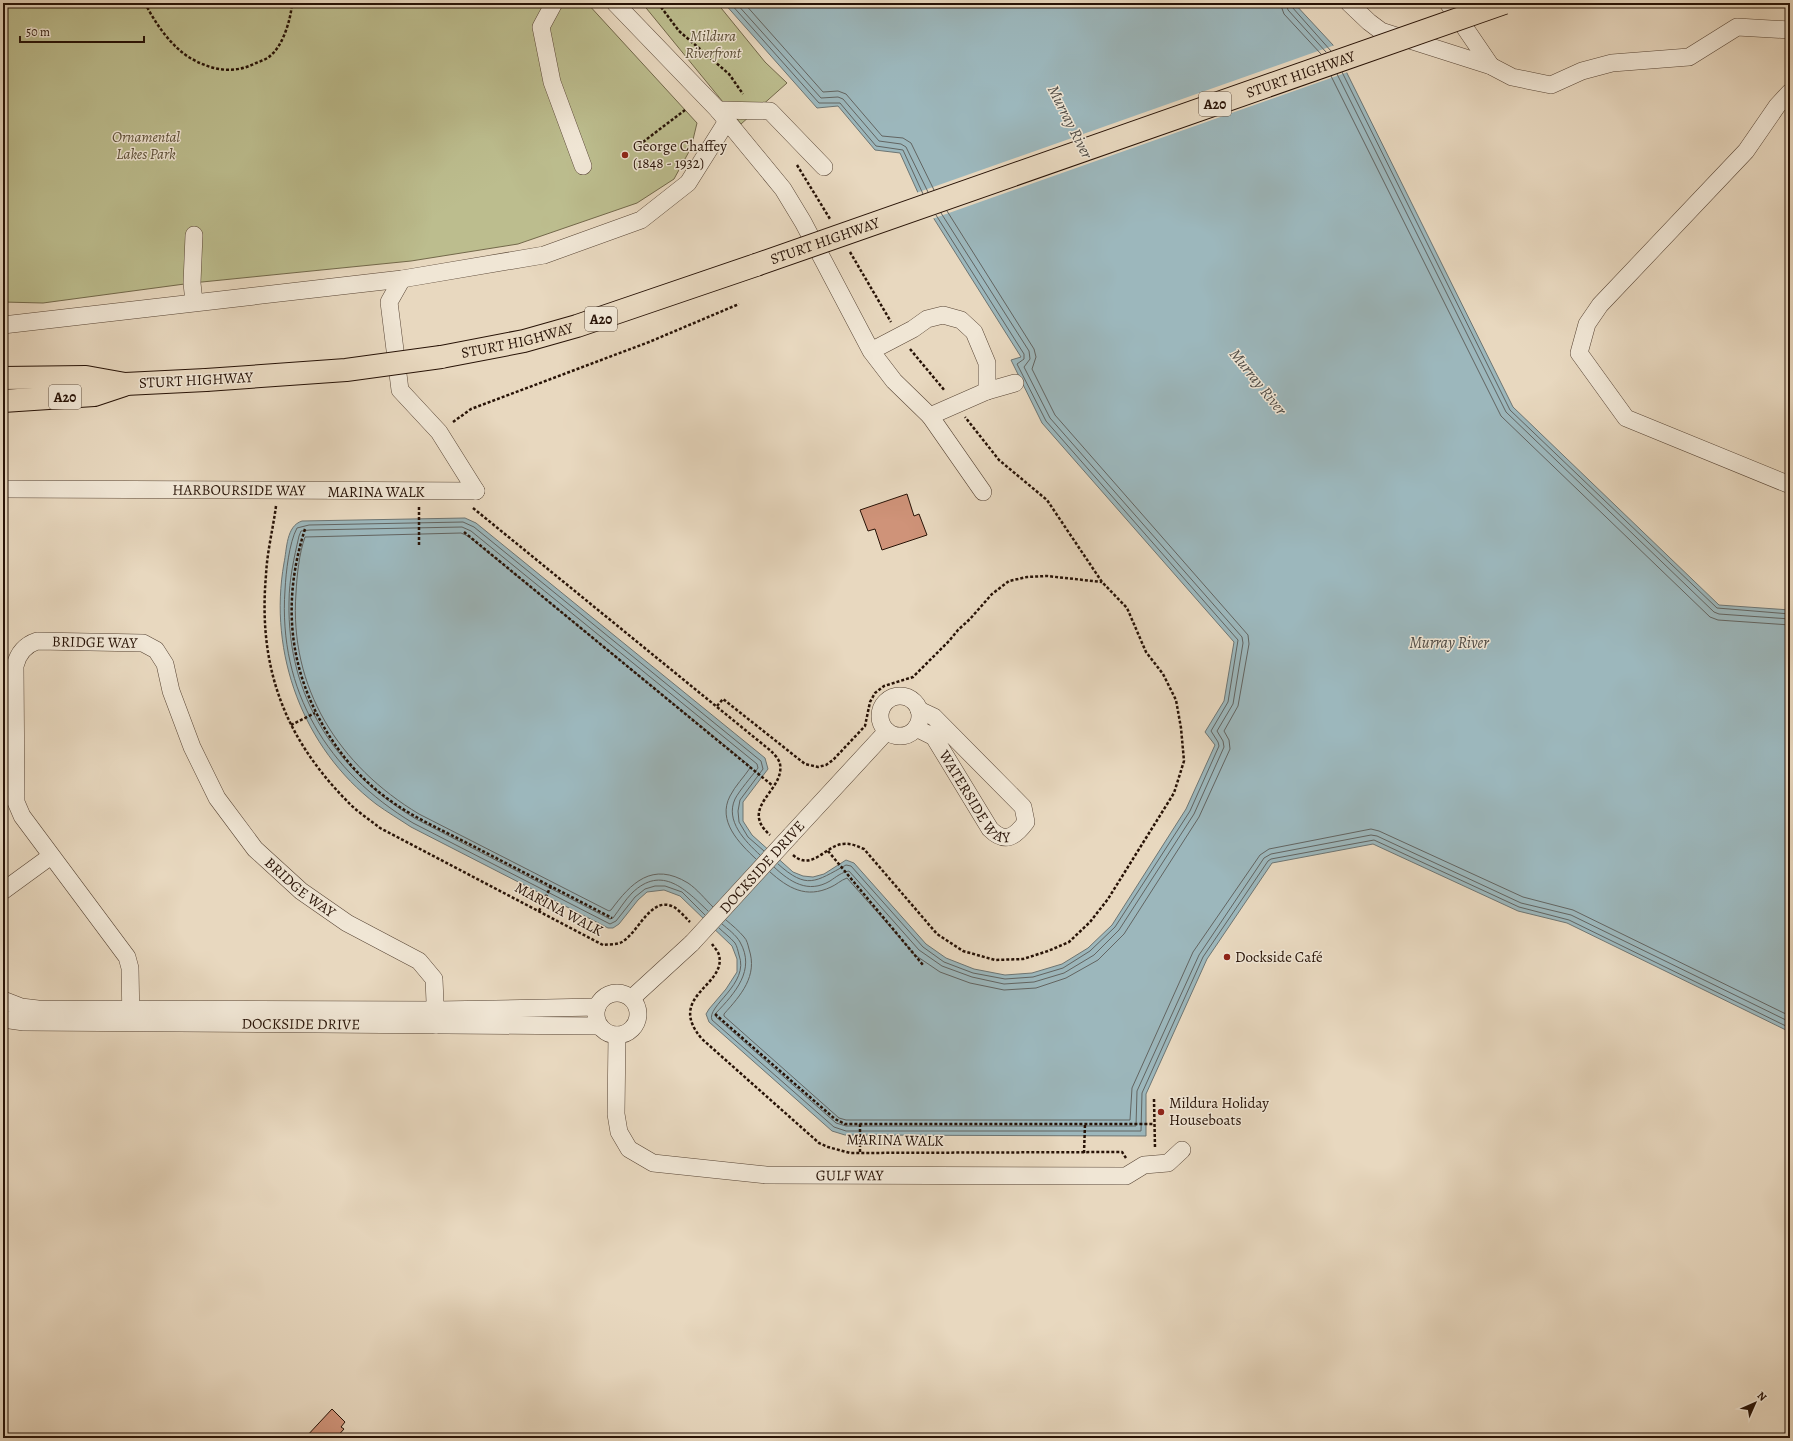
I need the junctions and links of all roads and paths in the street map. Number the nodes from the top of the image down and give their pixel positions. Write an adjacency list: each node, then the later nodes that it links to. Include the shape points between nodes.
1 (145, 3): 2 (path, via 169,39 191,59 220,71 244,68 271,56 285,34)
2 (292, 3)
3 (554, 3): 17 (street, via 542,27 543,34 552,82)
4 (615, 3): 14 (street)
5 (658, 3): 12 (path, via 679,31 729,74)
6 (1349, 3): 10 (street, via 1381,30)
7 (1448, 3): 10 (street)
8 (1504, 3): 30 (highway, STURT HIGHWAY / A20, bridge, via 756,265 577,326 524,341 346,370)
9 (1790, 30): 10 (street, via 1737,27 1689,57 1612,63 1582,71 1552,84 1512,77)
10 (1491, 66)
11 (1790, 92): 36 (street, via 1777,106 1746,151 1600,305 1588,324 1579,353 1626,418)
12 (755, 109): 14 (street); 18 (street, via 770,110)
13 (685, 110): 15 (path)
14 (722, 115): 22 (street, via 688,183 641,220 544,255); 27 (street, via 783,189 803,222)
15 (639, 146)
16 (796, 163): 19 (path)
17 (583, 166)
18 (824, 167)
19 (833, 223)
20 (194, 235): 23 (street)
21 (849, 250): 26 (path)
22 (402, 278): 23 (street); 35 (street, via 389,302 400,390)
23 (194, 302): 25 (street)
24 (739, 304): 35 (path, via 649,342 471,409)
25 (3, 325)
26 (899, 336): 27 (street); 31 (street, via 938,316 961,320 974,332 987,363); 33 (path)
27 (870, 351): 34 (street, via 894,381)
28 (3, 378): 30 (highway, STURT HIGHWAY / A20, via 86,377)
29 (1015, 383): 31 (street)
30 (125, 384): 32 (highway, STURT HIGHWAY / A20, via 94,395)
31 (987, 391): 33 (street)
32 (3, 401)
33 (955, 404): 34 (street); 44 (path, via 999,460 1047,500)
34 (930, 416): 38 (street)
35 (439, 432): 37 (street, HARBOURSIDE WAY, via 476,491)
36 (1790, 485)
37 (3, 490)
38 (983, 492)
39 (277, 503): 48 (path, MARINA WALK, via 266,574 265,630 269,664)
40 (419, 504): 43 (path)
41 (305, 529): 47 (path, via 293,577 291,626 302,680)
42 (464, 532): 52 (path)
43 (419, 545)
44 (1102, 582): 45 (path, via 1047,576 1009,581 992,594 914,677 884,686 875,693 870,702 865,726 826,765 818,767 805,764 723,699); 51 (path, via 1127,608 1146,652 1163,674 1176,700)
45 (717, 706)
46 (919, 710): 49 (street, via 920,719); 49 (street, WATERSIDE WAY, via 934,717 1023,807 1026,822 1019,831 1009,838 997,836 990,829 934,737); 50 (street, via 914,701 904,696 893,696 884,702 880,712 881,723)
47 (315, 713): 48 (path); 55 (path, via 344,758 388,799 424,821)
48 (291, 725): 57 (path, MARINA WALK, via 324,776 348,802 380,828)
49 (916, 728): 50 (street, via 908,734 897,736)
50 (887, 732): 62 (street, DOCKSIDE DRIVE, bridge, via 692,943)
51 (1184, 762)
52 (773, 786)
53 (828, 851): 61 (path)
54 (51, 856): 56 (street); 66 (street, BRIDGE WAY, via 127,957 130,968); 67 (street, BRIDGE WAY, via 22,816 16,802 17,657 26,646 38,641 143,643 156,650 165,664 170,691 192,747 217,798 255,849 301,891 347,923 418,961 434,979)
55 (552, 886): 57 (path); 58 (path)
56 (3, 891)
57 (539, 911): 59 (path, MARINA WALK, via 604,945 621,943 633,933 649,911 658,906 669,905 676,908)
58 (612, 918)
59 (691, 923)
60 (712, 943): 77 (path, MARINA WALK, via 719,954 718,965 710,980 692,1001 690,1017 695,1031 819,1143 850,1153)
61 (923, 964)
62 (632, 998): 64 (street, via 626,994 612,993 605,995); 70 (street, via 638,1011 635,1025 630,1031)
63 (3, 1000): 66 (street, DOCKSIDE DRIVE, via 26,1008)
64 (597, 1007): 67 (street, DOCKSIDE DRIVE); 69 (street, via 595,1013)
65 (715, 1014): 72 (path, via 834,1119 845,1124)
66 (131, 1016): 67 (street, DOCKSIDE DRIVE); 68 (street, DOCKSIDE DRIVE, via 18,1022)
67 (437, 1017): 69 (street, DOCKSIDE DRIVE)
68 (3, 1019)
69 (599, 1026): 70 (street, via 604,1031)
70 (617, 1035): 79 (street, GULF WAY, via 616,1114 619,1132 629,1149 653,1163 766,1175 1126,1176)
71 (1154, 1099): 74 (path)
72 (860, 1124): 73 (path); 77 (path)
73 (1085, 1124): 74 (path); 78 (path)
74 (1154, 1124): 75 (path, via 1155,1148)
75 (1162, 1148)
76 (1182, 1150): 79 (street, GULF WAY, via 1168,1163 1144,1165)
77 (860, 1152): 78 (path, MARINA WALK)
78 (1084, 1153): 79 (path, MARINA WALK, via 1122,1152)
79 (1133, 1172)

